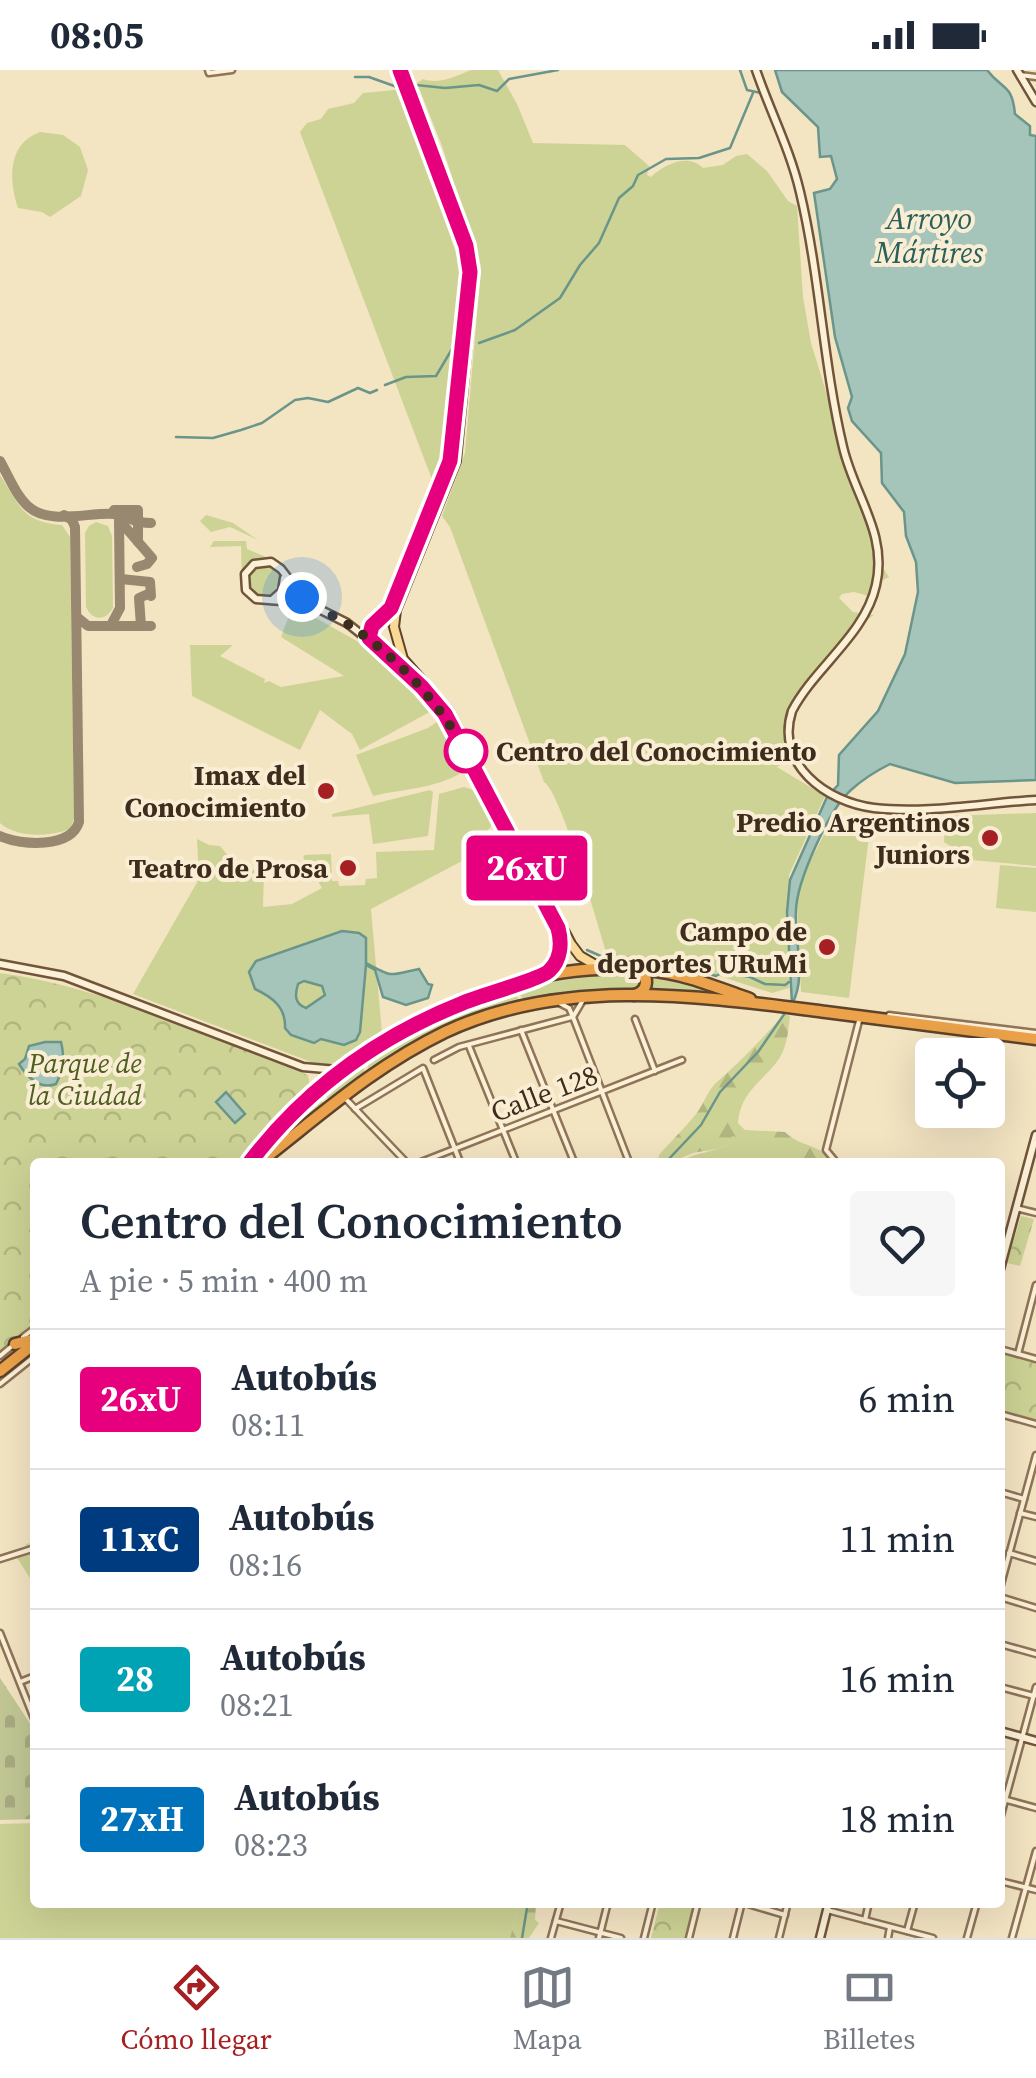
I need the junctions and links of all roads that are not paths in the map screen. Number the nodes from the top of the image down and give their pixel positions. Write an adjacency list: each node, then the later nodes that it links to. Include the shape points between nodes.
1 (208, 70): 2 (street)
2 (232, 70)
3 (402, 70): 11 (main road, via 470,272 450,461 391,608); 13 (main road, via 468,238 474,270 456,461)
4 (755, 72): 17 (main road, via 801,194 842,444 878,545 877,583 867,610 789,720 794,760 826,790 875,808)
5 (1018, 72): 6 (street); 7 (main road)
6 (1036, 77)
7 (1036, 102)
8 (284, 575): 9 (main road, via 282,592); 9 (main road, via 265,561 245,574 248,594); 10 (main road)
9 (270, 600): 10 (main road)
10 (307, 603): 12 (main road)
11 (377, 622): 12 (main road); 13 (main road); 15 (main road)
12 (347, 623): 15 (main road)
13 (394, 627): 14 (main road)
14 (396, 638): 16 (main road); 19 (main road, via 403,659 448,712 570,944 593,964)
15 (370, 642): 16 (main road)
16 (379, 648): 21 (main road, via 445,714 558,928 558,957)
17 (1036, 800)
18 (0, 964): 37 (main road, via 64,976)
19 (616, 969): 20 (highway); 21 (highway)
20 (633, 969): 23 (highway, via 646,980); 27 (highway, via 696,980)
21 (540, 977): 22 (highway)
22 (525, 980): 26 (highway, via 517,996); 36 (highway, via 430,1016)
23 (632, 995): 24 (highway); 27 (highway)
24 (587, 997): 25 (highway); 28 (street)
25 (551, 1001): 26 (highway); 28 (street)
26 (534, 1004): 39 (highway, via 451,1030)
27 (770, 1005): 29 (highway)
28 (573, 1017): 31 (street); 41 (street)
29 (860, 1017): 32 (highway); 56 (street, via 826,1150)
30 (634, 1019): 38 (street)
31 (522, 1030): 33 (street); 44 (street)
32 (1036, 1038)
33 (470, 1046): 34 (street); 45 (street)
34 (434, 1060)
35 (682, 1060): 38 (street, Calle 128)
36 (348, 1065): 37 (main road); 39 (highway, via 364,1063); 40 (highway)
37 (303, 1067): 40 (main road)
38 (655, 1070): 41 (street, Calle 128)
39 (366, 1078): 42 (highway)
40 (318, 1088): 42 (highway, via 324,1100); 48 (highway)
41 (601, 1092): 44 (street, Calle 128); 55 (street)
42 (339, 1097): 43 (street); 49 (highway)
43 (356, 1109): 47 (street, via 424,1068); 50 (street)
44 (554, 1110): 45 (street, Calle 128); 54 (street)
45 (504, 1130): 47 (street, Calle 128); 53 (street)
46 (1036, 1135): 57 (main road)
47 (455, 1149): 51 (street, Calle 128); 52 (street)
48 (253, 1158)
49 (265, 1158)
50 (402, 1158)
51 (431, 1158)
52 (458, 1158)
53 (514, 1158)
54 (572, 1158)
55 (626, 1158)
56 (833, 1158)
57 (1016, 1208): 58 (street); 59 (main road)
58 (1036, 1214)
59 (1005, 1250)
60 (1036, 1285): 66 (street)
61 (30, 1332): 63 (street)
62 (30, 1342): 63 (highway)
63 (15, 1344): 67 (street)
64 (30, 1345): 70 (highway)
65 (1005, 1350): 66 (street)
66 (1018, 1354): 68 (street)
67 (0, 1356)
68 (1036, 1358)
69 (30, 1360): 71 (street)
70 (0, 1371)
71 (0, 1384)
72 (1005, 1415): 73 (street)
73 (1036, 1424)
74 (1036, 1455): 75 (street)
75 (1034, 1470): 77 (street)
76 (1005, 1493): 77 (street)
77 (1024, 1499): 78 (street)
78 (1020, 1513): 79 (street); 81 (street)
79 (1036, 1517)
80 (30, 1550): 82 (street)
81 (1010, 1553): 83 (street); 84 (street)
82 (0, 1559)
83 (1036, 1561)
84 (1005, 1563)
85 (1005, 1599): 86 (street)
86 (1036, 1608)
87 (0, 1633): 91 (street)
88 (1005, 1645): 89 (street)
89 (1036, 1654)
90 (30, 1678): 91 (street)
91 (20, 1682): 95 (street)
92 (1005, 1688): 94 (street)
93 (1036, 1688): 94 (street)
94 (1034, 1696): 97 (street)
95 (30, 1708)
96 (1005, 1732): 97 (main road)
97 (1022, 1737): 98 (main road); 100 (street)
98 (1036, 1741)
99 (1005, 1778): 100 (street)
100 (1010, 1780): 101 (street)
101 (1005, 1800): 102 (street)
102 (1036, 1808)
103 (1036, 1851): 105 (street)
104 (1005, 1882): 105 (street)
105 (1026, 1888): 106 (street); 135 (street)
106 (1036, 1890)
107 (559, 1908): 120 (street)
108 (607, 1908): 124 (street)
109 (652, 1908): 127 (street)
110 (696, 1908): 128 (street)
111 (740, 1908): 129 (street)
112 (761, 1908): 119 (street)
113 (786, 1908): 119 (street)
114 (828, 1908): 131 (main road)
115 (833, 1908): 121 (street)
116 (868, 1908): 121 (street)
117 (913, 1908): 123 (street)
118 (975, 1908): 134 (street)
119 (785, 1914): 130 (street)
120 (556, 1920): 124 (street); 125 (street)
121 (865, 1920): 122 (street)
122 (890, 1927): 123 (street); 132 (street)
123 (907, 1931): 133 (street)
124 (600, 1935): 126 (street)
125 (551, 1938)
126 (621, 1938)
127 (644, 1938)
128 (689, 1938)
129 (733, 1938)
130 (778, 1938)
131 (820, 1938)
132 (888, 1938)
133 (933, 1938)
134 (967, 1938)
135 (1012, 1938)

